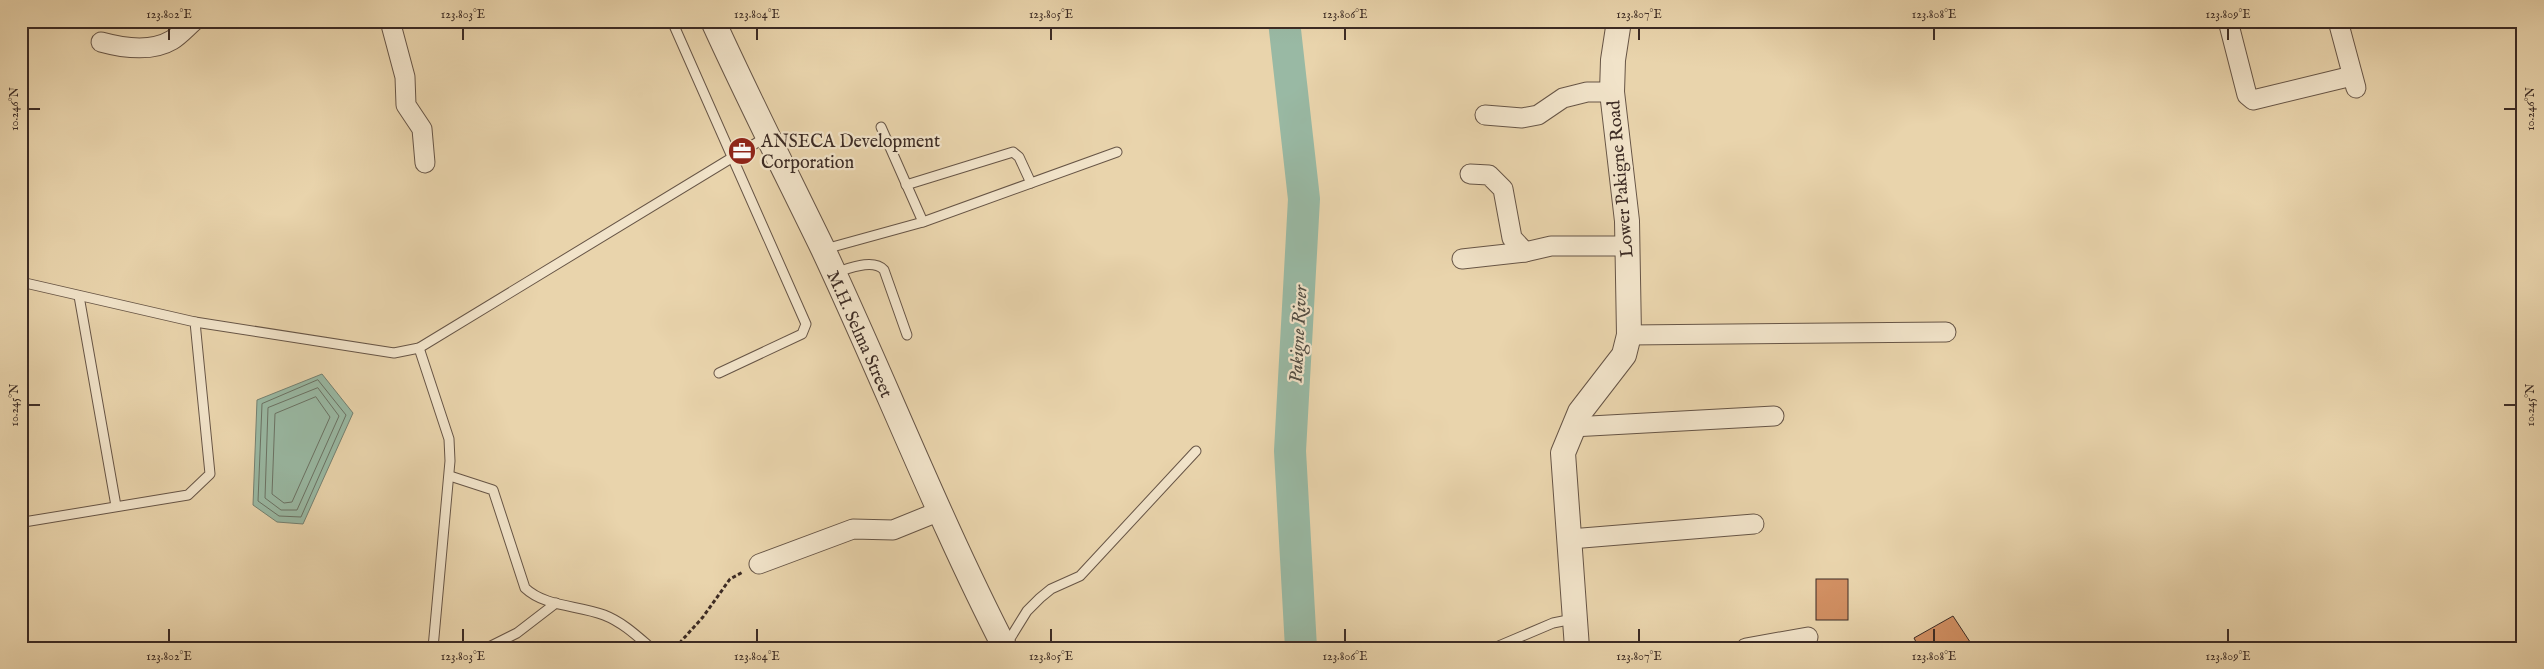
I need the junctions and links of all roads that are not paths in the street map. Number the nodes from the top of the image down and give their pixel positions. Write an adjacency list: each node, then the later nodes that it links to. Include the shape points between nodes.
1 (194, 21): 8 (street, via 172,40 147,46 122,47)
2 (390, 21): 15 (street, via 405,77 406,105 422,129)
3 (672, 21): 14 (lane)
4 (712, 21): 12 (street, M.H. Selma Street)
5 (1619, 21): 9 (street, Lower Pakigne Road)
6 (2228, 21): 7 (street, via 2247,95 2254,100 2354,82)
7 (2338, 21)
8 (101, 42)
9 (1612, 92): 10 (street, via 1586,92 1563,98 1551,108 1530,117); 20 (street, Lower Pakigne Road)
10 (1485, 115)
11 (881, 127): 18 (lane)
12 (766, 136): 14 (lane); 21 (street, M.H. Selma Street)
13 (1117, 152): 17 (lane)
14 (734, 157): 31 (lane); 32 (lane, via 806,328 802,334)
15 (425, 164)
16 (1470, 174): 22 (street, via 1489,175 1503,189 1512,238)
17 (1031, 183): 18 (lane, via 1019,157 1013,152); 19 (lane)
18 (906, 185): 19 (lane)
19 (922, 222): 21 (lane)
20 (1627, 246): 22 (street, via 1551,246); 30 (street, Lower Pakigne Road)
21 (822, 249): 24 (street, M.H. Selma Street)
22 (1525, 252): 23 (street)
23 (1462, 259)
24 (833, 273): 29 (lane, via 879,265 884,270); 38 (street, M.H. Selma Street)
25 (21, 282): 26 (lane)
26 (79, 296): 27 (lane); 37 (lane)
27 (195, 322): 31 (lane, via 394,353); 37 (lane, via 210,474 188,494)
28 (1946, 332): 30 (street)
29 (907, 335)
30 (1629, 335): 34 (street, Lower Pakigne Road, via 1624,355)
31 (419, 348): 36 (lane, via 449,439)
32 (719, 373)
33 (1774, 416): 34 (street)
34 (1572, 426): 41 (street, Lower Pakigne Road, via 1563,459)
35 (1196, 451): 46 (lane, via 1080,576 1051,589 1040,598)
36 (450, 476): 43 (lane, via 493,490 525,588 535,597); 47 (lane)
37 (116, 506): 39 (lane)
38 (940, 511): 42 (street, via 893,530 853,529); 46 (street, M.H. Selma Street)
39 (21, 520)
40 (1754, 524): 41 (street)
41 (1570, 539): 44 (street, Lower Pakigne Road)
42 (759, 564)
43 (556, 603): 48 (lane, via 517,634); 49 (lane, via 605,615 629,628)
44 (1574, 619): 50 (lane, via 1553,623); 51 (street, Lower Pakigne Road)
45 (1808, 637): 52 (street)
46 (1005, 647)
47 (433, 648)
48 (487, 648)
49 (651, 648)
50 (1494, 648)
51 (1577, 648)
52 (1746, 648)

